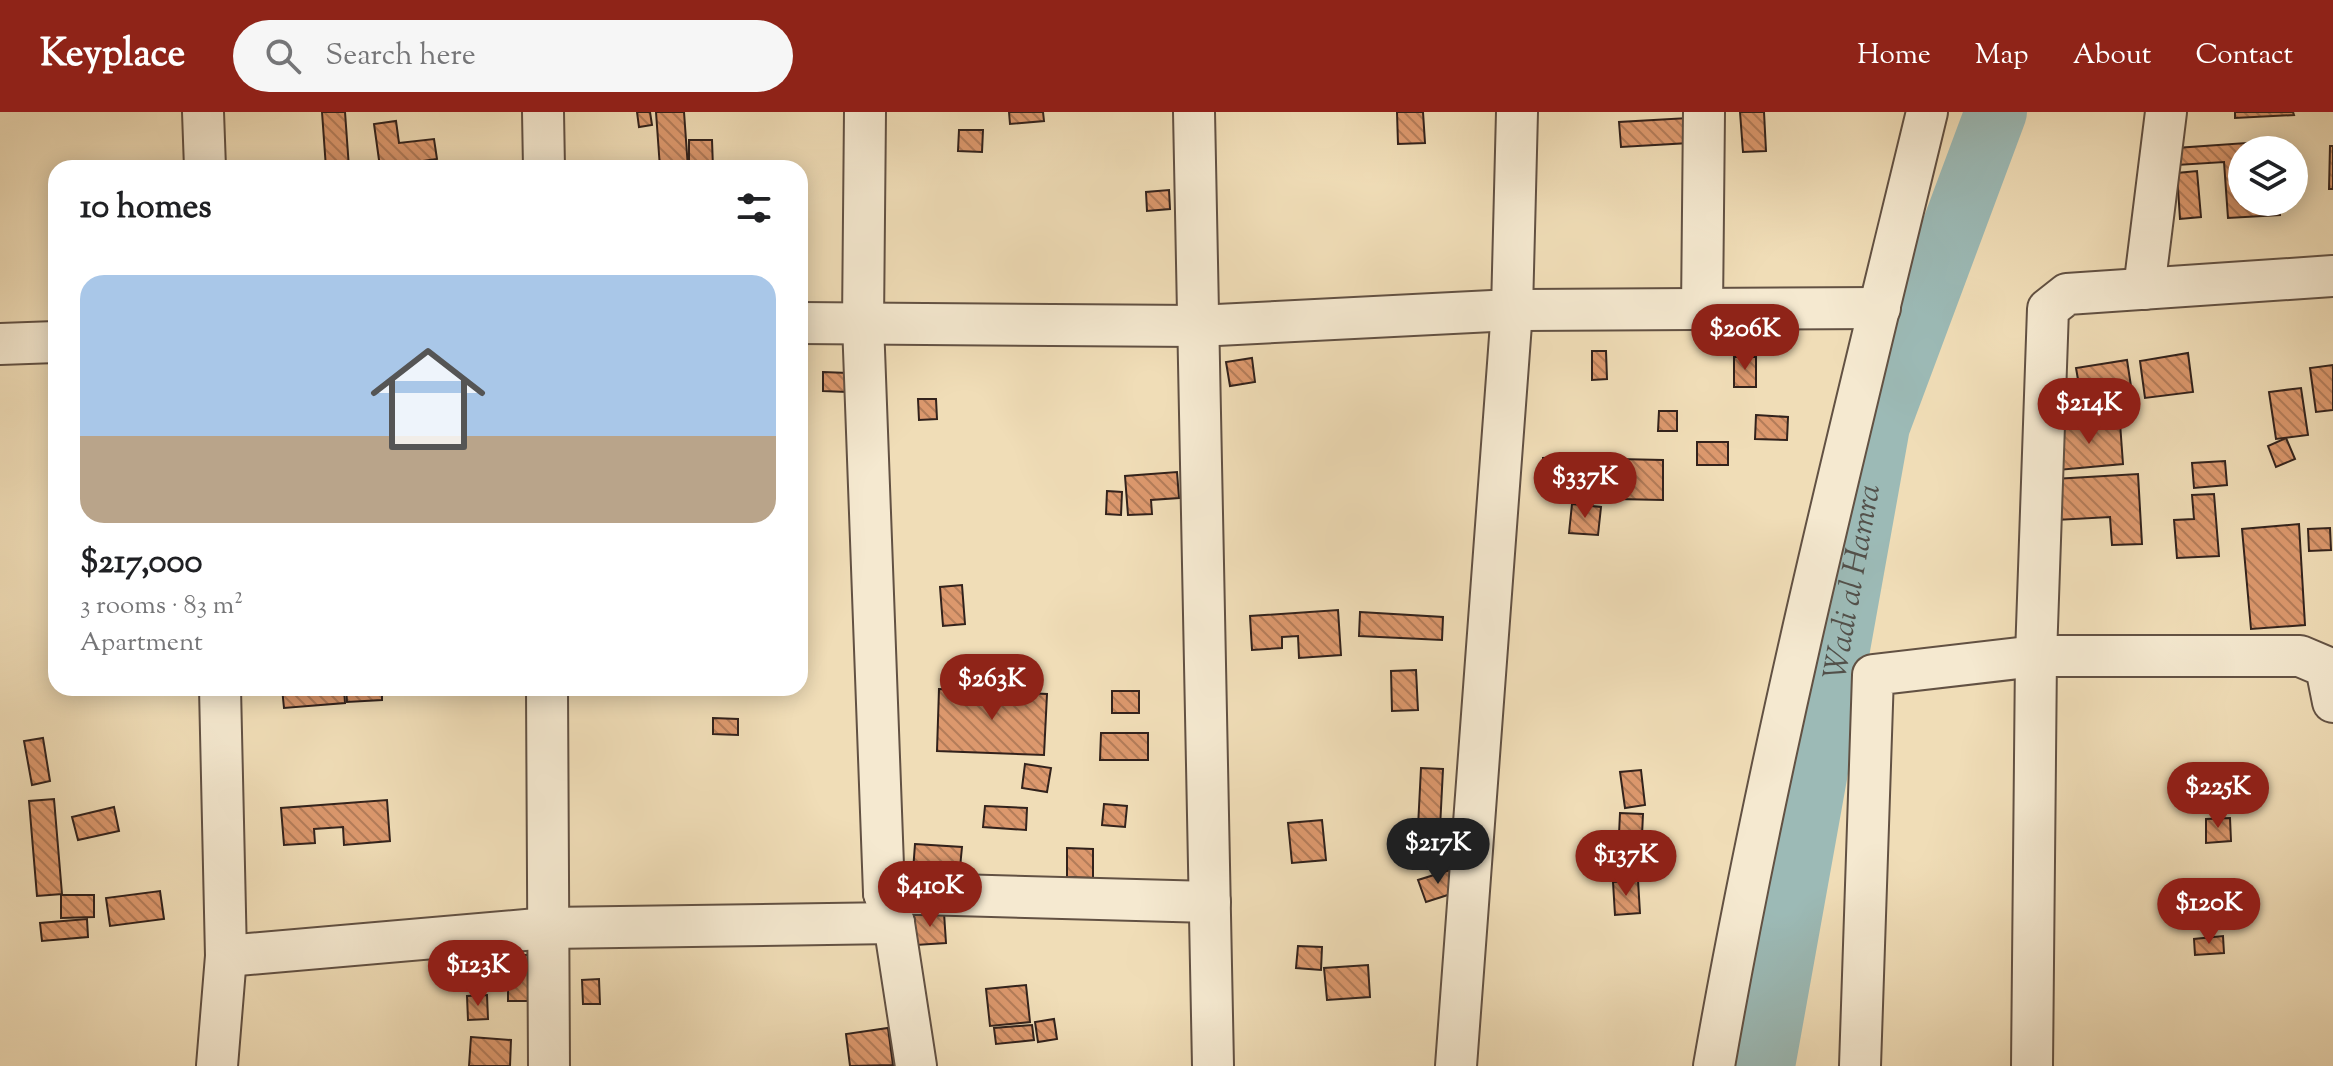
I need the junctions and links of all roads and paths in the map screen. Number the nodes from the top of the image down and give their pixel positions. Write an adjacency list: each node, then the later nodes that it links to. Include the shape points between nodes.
1 (203, 112): 9 (street)
2 (543, 112): 10 (street)
3 (865, 112): 17 (street)
4 (1194, 112): 18 (street)
5 (1517, 112): 14 (street)
6 (1704, 112): 15 (street)
7 (1927, 112): 13 (street)
8 (2166, 112): 12 (street)
9 (205, 160)
10 (544, 160)
11 (2333, 276): 12 (street)
12 (2144, 289): 21 (street, via 2067,294 2048,309)
13 (1880, 308): 15 (street); 34 (street, via 1757,830)
14 (1512, 310): 15 (street); 18 (street); 33 (street)
15 (1702, 310)
16 (808, 323): 17 (street)
17 (863, 323): 18 (street); 26 (street)
18 (1197, 326): 25 (street)
19 (48, 342): 20 (street)
20 (0, 344)
21 (2036, 656): 24 (street, via 2300,656 2326,667); 35 (street, via 1873,675); 36 (street)
22 (220, 696): 28 (street)
23 (547, 696): 27 (street)
24 (2333, 702)
25 (1210, 902): 26 (street); 32 (street)
26 (889, 908): 27 (street); 31 (street)
27 (548, 928): 28 (street); 30 (street)
28 (226, 956): 29 (street)
29 (217, 1066)
30 (549, 1066)
31 (916, 1066)
32 (1213, 1066)
33 (1456, 1066)
34 (1714, 1066)
35 (1860, 1066)
36 (2032, 1066)

